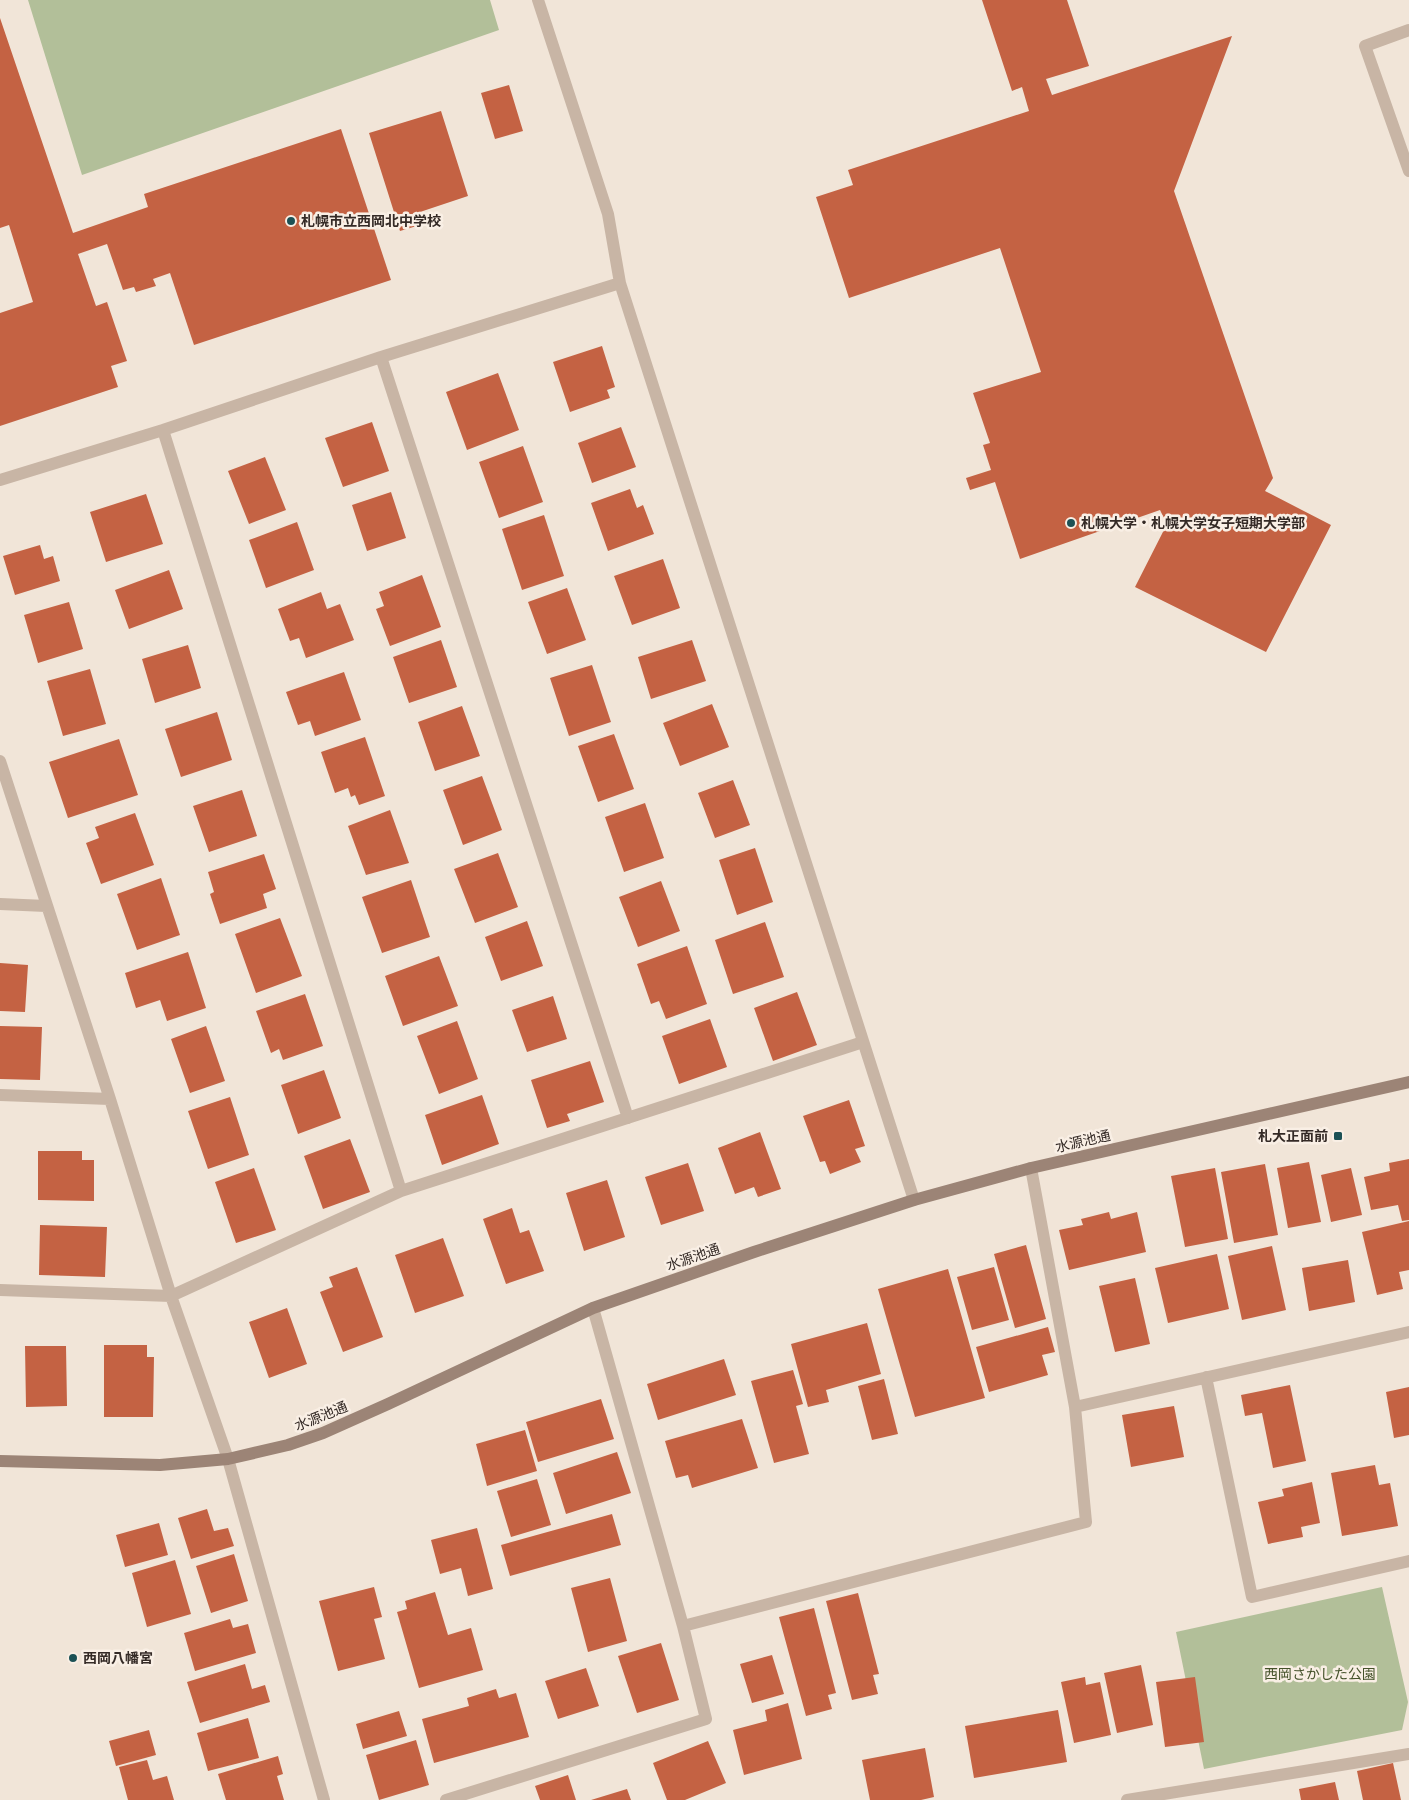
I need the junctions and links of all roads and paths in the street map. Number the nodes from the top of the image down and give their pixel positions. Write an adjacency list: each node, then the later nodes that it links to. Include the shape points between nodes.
1 (538, 0): 4 (street, via 608,214)
2 (1409, 30): 3 (street, via 1365,46)
3 (1409, 171)
4 (620, 283): 5 (street); 11 (street)
5 (381, 358): 6 (street); 15 (street)
6 (163, 430): 7 (street); 17 (street)
7 (0, 480)
8 (0, 761): 10 (street)
9 (0, 904): 10 (street)
10 (46, 906): 14 (street)
11 (863, 1042): 15 (street); 18 (street)
12 (1409, 1082): 16 (street, 水源池通)
13 (0, 1095): 14 (street)
14 (110, 1099): 20 (street)
15 (628, 1118): 17 (street)
16 (1031, 1168): 18 (street, 水源池通); 24 (street)
17 (401, 1191): 20 (street)
18 (914, 1200): 21 (street, 水源池通)
19 (0, 1290): 20 (street)
20 (171, 1296): 25 (street)
21 (593, 1308): 25 (street, 水源池通, via 323,1433); 28 (street)
22 (1409, 1332): 23 (street)
23 (1206, 1377): 24 (street); 27 (street, via 1252,1597)
24 (1075, 1407): 28 (street, via 1086,1522)
25 (228, 1459): 26 (street, 水源池通, via 160,1465); 30 (street)
26 (0, 1461)
27 (1409, 1561)
28 (683, 1626): 31 (street, via 706,1718)
29 (1409, 1754): 32 (street)
30 (324, 1800)
31 (446, 1800)
32 (1127, 1800)

